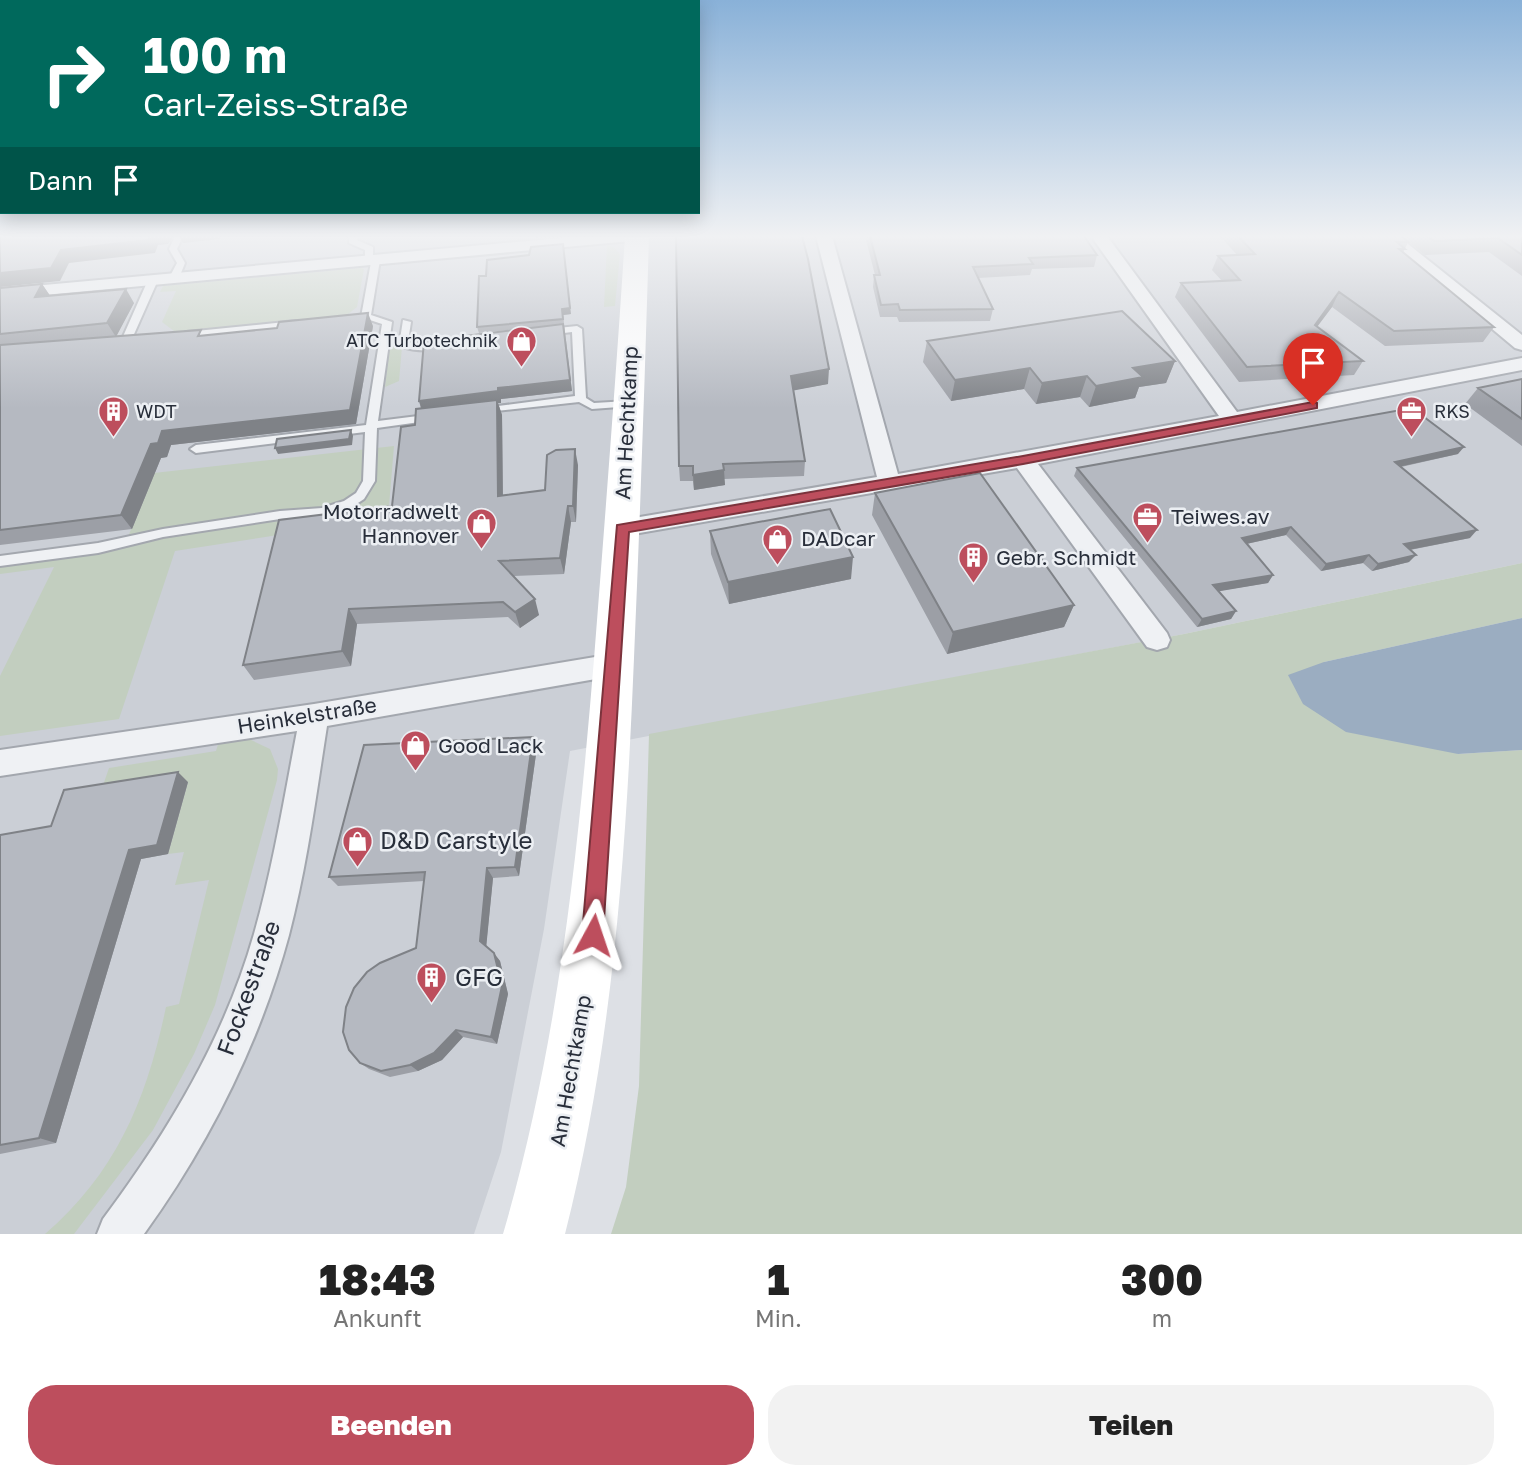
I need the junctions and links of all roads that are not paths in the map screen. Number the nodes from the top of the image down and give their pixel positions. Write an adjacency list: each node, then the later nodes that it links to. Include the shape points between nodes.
1 (20, 294): 8 (street)
2 (147, 294): 16 (lane)
3 (368, 294): 9 (lane)
4 (634, 294): 22 (street, Am Hechtkamp)
5 (839, 294): 29 (street)
6 (1141, 294): 25 (street)
7 (1461, 294): 18 (street)
8 (0, 295)
9 (366, 317): 10 (lane); 26 (lane, via 387,322)
10 (353, 318)
11 (314, 322): 14 (lane)
12 (406, 322): 19 (lane, via 403,344 408,347)
13 (539, 333): 21 (lane, via 577,329)
14 (180, 336)
15 (139, 340): 16 (lane)
16 (125, 341): 17 (lane)
17 (113, 342)
18 (1522, 343)
19 (452, 344)
20 (1522, 364): 25 (street)
21 (581, 399): 22 (lane, via 592,406); 23 (lane)
22 (628, 404): 30 (street, Am Hechtkamp)
23 (472, 412)
24 (447, 415): 26 (lane)
25 (1232, 420): 28 (street)
26 (371, 426): 27 (lane); 31 (lane, via 367,488 340,508)
27 (196, 449)
28 (1023, 460): 29 (street); 32 (street)
29 (889, 482): 30 (street)
30 (622, 528): 33 (street, Am Hechtkamp)
31 (0, 561)
32 (1157, 640)
33 (613, 665): 34 (street, Heinkelstraße); 37 (street, Am Hechtkamp, via 585,996 558,1147)
34 (314, 716): 35 (street, Heinkelstraße); 36 (street, Fockestraße, via 282,887 255,987 198,1114 160,1180)
35 (0, 763)
36 (118, 1234)
37 (534, 1234)

